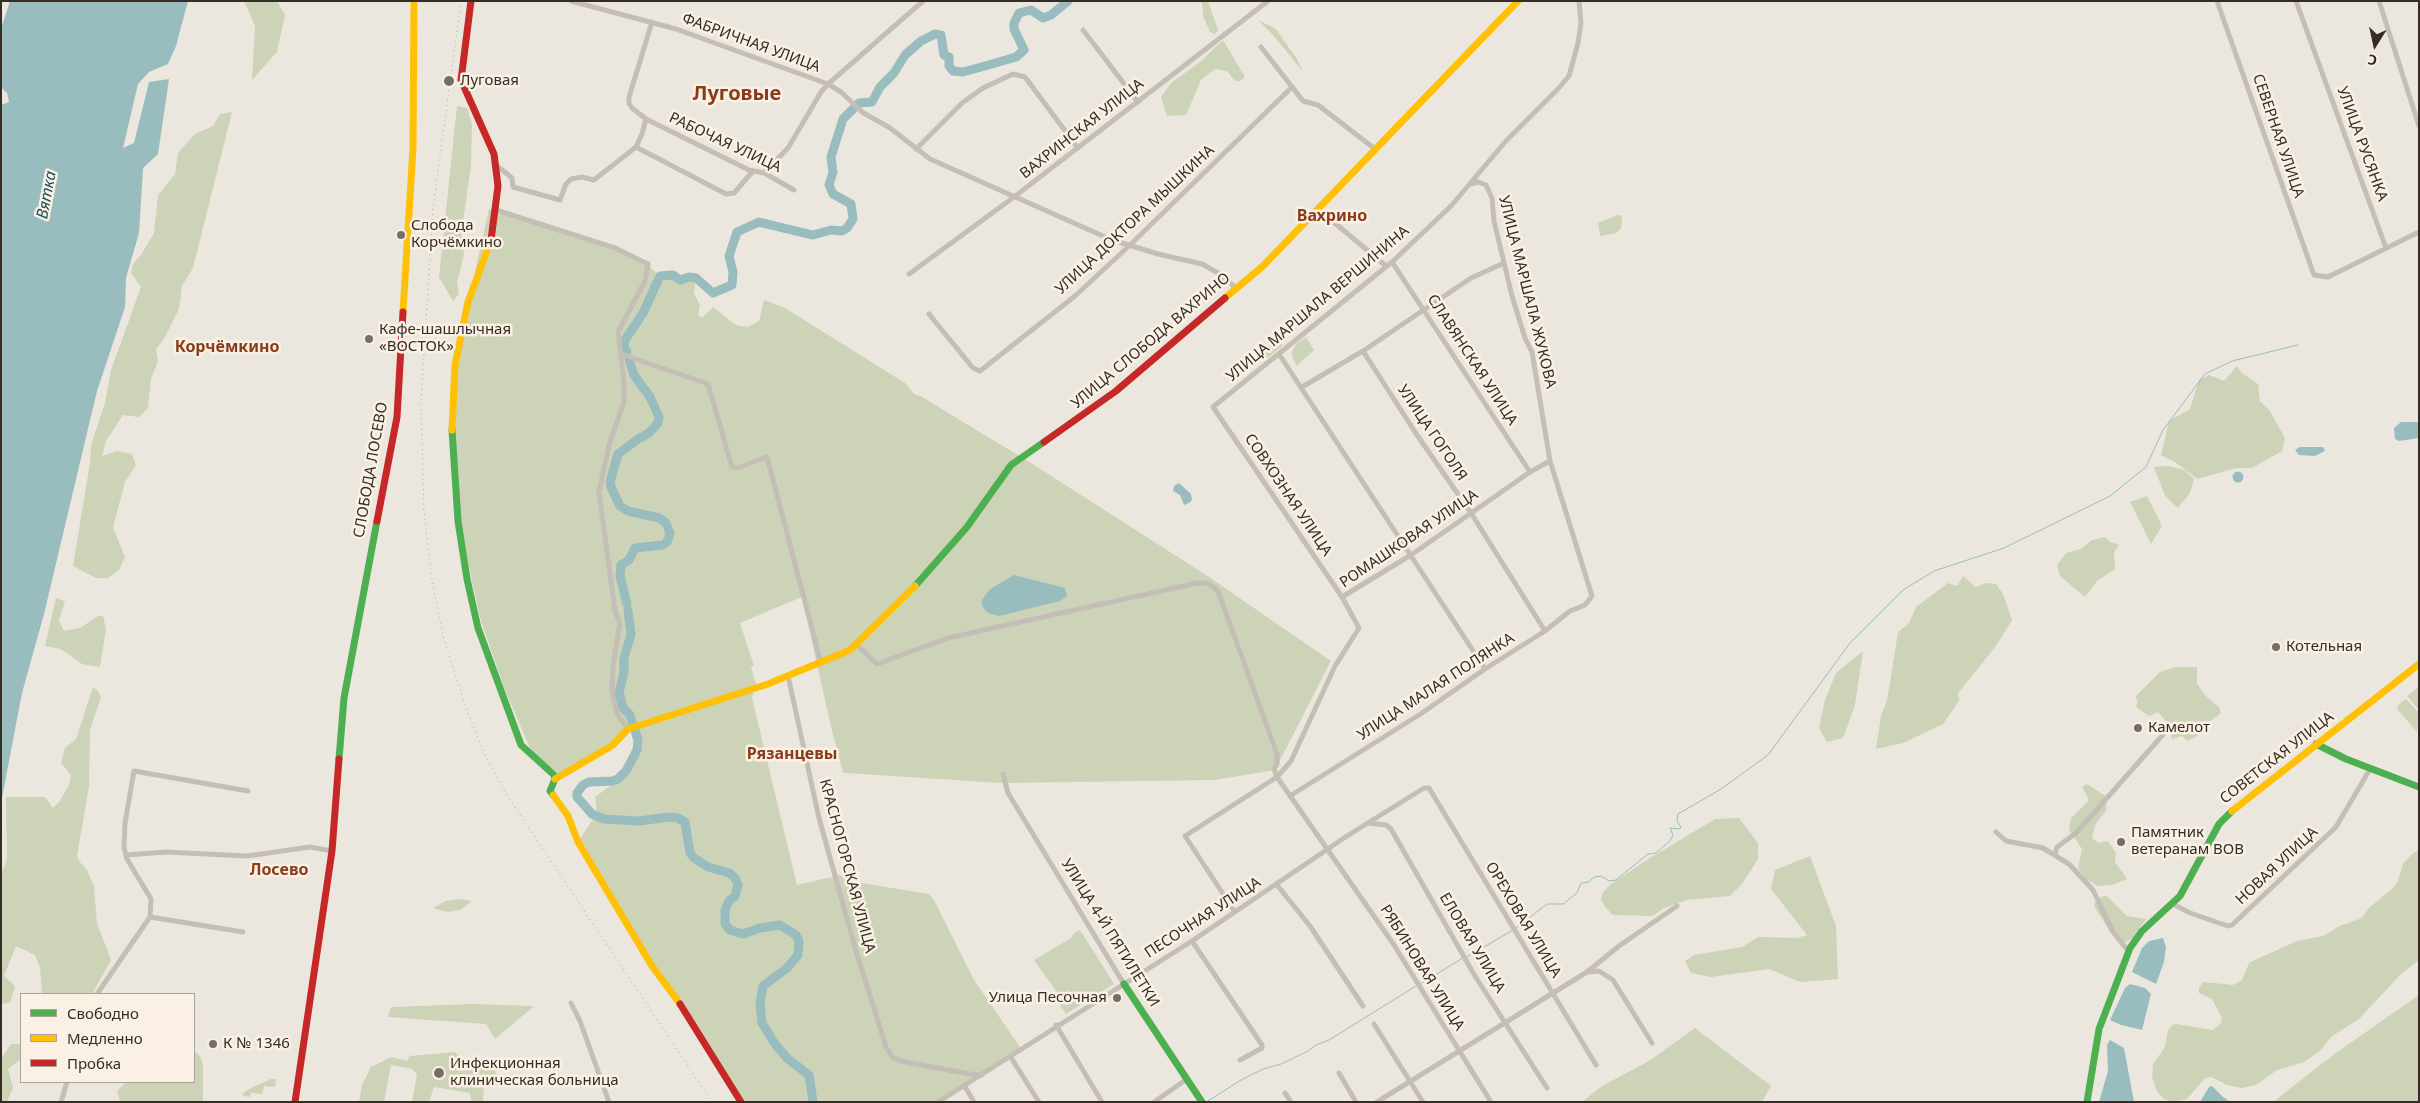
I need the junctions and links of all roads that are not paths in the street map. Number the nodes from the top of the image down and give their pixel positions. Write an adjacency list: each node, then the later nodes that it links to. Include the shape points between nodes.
1 (414, 1): 72 (street, СЛОБОДА ЛОСЕВО, via 413,148 397,417 344,698)
2 (472, 1): 23 (street, via 462,80)
3 (571, 1): 11 (street, ФАБРИЧНАЯ УЛИЦА)
4 (923, 1): 14 (street)
5 (1268, 1): 16 (street, ВАХРИНСКАЯ УЛИЦА)
6 (1518, 1): 22 (street, УЛИЦА СЛОБОДА ВАХРИНО)
7 (1579, 1): 26 (street, УЛИЦА МАРШАЛА ВЕРШИНИНА, via 1581,23 1568,76)
8 (2217, 1): 33 (street, СЕВЕРНАЯ УЛИЦА, via 2312,272 2318,277 2328,277)
9 (2296, 1): 33 (street, УЛИЦА РУСЯНКА)
10 (2379, 1): 18 (street)
11 (652, 22): 14 (street, ФАБРИЧНАЯ УЛИЦА); 17 (street, via 629,103)
12 (1083, 30): 16 (street)
13 (1261, 47): 15 (street)
14 (828, 84): 21 (street, ФАБРИЧНАЯ УЛИЦА); 25 (street, via 788,148)
15 (1291, 88): 22 (street, via 1302,100 1318,105); 32 (street, УЛИЦА ДОКТОРА МЫШКИНА)
16 (1138, 102): 20 (street, ВАХРИНСКАЯ УЛИЦА)
17 (646, 119): 19 (street); 24 (street, РАБОЧАЯ УЛИЦА)
18 (2419, 126)
19 (636, 147): 23 (street, via 594,180 571,179 560,200 513,187 512,178); 24 (street, via 726,194 734,193)
20 (1078, 148): 21 (street, via 1025,78 1013,74 982,88 962,103); 28 (street, ВАХРИНСКАЯ УЛИЦА)
21 (916, 149): 28 (street, ФАБРИЧНАЯ УЛИЦА, via 930,159)
22 (1375, 149): 29 (street, УЛИЦА СЛОБОДА ВАХРИНО)
23 (496, 165): 30 (street)
24 (753, 171): 25 (street, РАБОЧАЯ УЛИЦА)
25 (764, 173): 27 (street, РАБОЧАЯ УЛИЦА)
26 (1470, 184): 34 (street, УЛИЦА МАРШАЛА ВЕРШИНИНА); 35 (street, УЛИЦА МАРШАЛА ЖУКОВА, via 1486,185 1492,198)
27 (794, 190)
28 (1014, 198): 32 (street, ФАБРИЧНАЯ УЛИЦА); 37 (street, ВАХРИНСКАЯ УЛИЦА)
29 (1318, 209): 36 (street); 38 (street, УЛИЦА СЛОБОДА ВАХРИНО, via 1263,266)
30 (496, 210): 42 (street, via 615,248 648,264 644,281 618,332); 64 (street, via 485,261 468,302 455,364 452,440 458,521 478,628 521,745 552,772)
31 (2419, 232): 33 (street)
32 (1130, 246): 38 (street, ФАБРИЧНАЯ УЛИЦА, via 1202,264); 40 (street, УЛИЦА ДОКТОРА МЫШКИНА, via 1075,296 980,371 973,368)
33 (2386, 248)
34 (1392, 262): 36 (street, УЛИЦА МАРШАЛА ВЕРШИНИНА); 39 (street, СЛАВЯНСКАЯ УЛИЦА)
35 (1504, 263): 39 (street, via 1471,278); 46 (street, УЛИЦА МАРШАЛА ЖУКОВА, via 1524,338 1532,352)
36 (1386, 266): 43 (street, УЛИЦА МАРШАЛА ВЕРШИНИНА)
37 (909, 274)
38 (1236, 288): 53 (street, УЛИЦА СЛОБОДА ВАХРИНО, via 1116,391 1011,465 942,556 894,609)
39 (1424, 309): 41 (street); 47 (street, СЛАВЯНСКАЯ УЛИЦА)
40 (929, 314)
41 (1363, 351): 44 (street); 48 (street, УЛИЦА ГОГОЛЯ)
42 (621, 354): 54 (street, via 708,384 732,467 767,457); 58 (street, via 624,402 598,492 614,611 620,623 612,692 617,714)
43 (1279, 354): 44 (street); 45 (street, УЛИЦА МАРШАЛА ВЕРШИНИНА)
44 (1302, 387): 49 (street)
45 (1213, 407): 51 (street, СОВХОЗНАЯ УЛИЦА)
46 (1550, 462): 47 (street, РОМАШКОВАЯ УЛИЦА); 50 (street, УЛИЦА МАРШАЛА ЖУКОВА)
47 (1530, 472): 48 (street, РОМАШКОВАЯ УЛИЦА)
48 (1471, 513): 49 (street, РОМАШКОВАЯ УЛИЦА); 52 (street, УЛИЦА ГОГОЛЯ)
49 (1411, 555): 51 (street, РОМАШКОВАЯ УЛИЦА); 56 (street)
50 (1592, 596): 52 (street, УЛИЦА МАЛАЯ ПОЛЯНКА, via 1585,605 1570,611)
51 (1342, 597): 63 (street, РОМАШКОВАЯ УЛИЦА, via 1359,628 1335,666 1291,761)
52 (1545, 631): 56 (street, УЛИЦА МАЛАЯ ПОЛЯНКА)
53 (856, 644): 54 (street, УЛИЦА СЛОБОДА ВАХРИНО); 63 (street, via 877,664 948,638 1207,583 1218,591 1230,623 1277,754 1274,769)
54 (821, 663): 57 (street, УЛИЦА СЛОБОДА ВАХРИНО)
55 (2419, 664): 60 (street, СОВЕТСКАЯ УЛИЦА)
56 (1485, 668): 68 (street, УЛИЦА МАЛАЯ ПОЛЯНКА)
57 (788, 676): 58 (street, УЛИЦА СЛОБОДА ВАХРИНО); 98 (street, КРАСНОГОРСКАЯ УЛИЦА, via 819,818 886,1047 893,1058)
58 (634, 727): 64 (street, via 606,750)
59 (2168, 729): 73 (street, via 2076,833 2057,847)
60 (2316, 744): 61 (street); 76 (street, СОВЕТСКАЯ УЛИЦА, via 2223,819)
61 (2370, 768): 65 (street); 76 (street, НОВАЯ УЛИЦА, via 2336,827 2232,925 2190,913)
62 (1003, 774): 84 (street, УЛИЦА 4-Й ПЯТИЛЕТКИ, via 1008,793)
63 (1277, 777): 68 (street, РЯБИНОВАЯ УЛИЦА); 78 (street, РОМАШКОВАЯ УЛИЦА, via 1185,836)
64 (555, 779): 108 (street, via 550,790 568,816 578,842 652,966)
65 (2419, 787)
66 (1429, 788): 69 (street, ПЕСОЧНАЯ УЛИЦА, via 1417,791); 86 (street, ОРЕХОВАЯ УЛИЦА)
67 (248, 791): 74 (street, via 134,771 125,823)
68 (1290, 796): 71 (street, РЯБИНОВАЯ УЛИЦА)
69 (1368, 823): 71 (street, ПЕСОЧНАЯ УЛИЦА); 89 (street, ЕЛОВАЯ УЛИЦА, via 1386,825 1391,830 1466,961)
70 (1996, 832): 73 (street, via 2006,841 2031,844)
71 (1328, 849): 75 (street, ПЕСОЧНАЯ УЛИЦА); 93 (street, РЯБИНОВАЯ УЛИЦА, via 1394,945)
72 (332, 851): 74 (street, via 310,847 247,856 157,852); 106 (street, СЛОБОДА ЛОСЕВО)
73 (2055, 854): 82 (street, via 2093,890 2113,932)
74 (126, 855): 79 (street, via 151,899)
75 (1277, 886): 78 (street, ПЕСОЧНАЯ УЛИЦА); 88 (street, via 1310,926)
76 (2173, 904): 82 (street, СОВЕТСКАЯ УЛИЦА, via 2136,938)
77 (1677, 906): 83 (street)
78 (1235, 912): 81 (street, ПЕСОЧНАЯ УЛИЦА)
79 (150, 918): 80 (street); 85 (street)
80 (243, 932)
81 (1192, 941): 84 (street, ПЕСОЧНАЯ УЛИЦА); 95 (street, via 1262,1045)
82 (2129, 952): 120 (street, СОВЕТСКАЯ УЛИЦА, via 2099,1029)
83 (1586, 972): 86 (street); 92 (street, via 1599,971 1614,980)
84 (1124, 984): 91 (street, ПЕСОЧНАЯ УЛИЦА); 99 (street, УЛИЦА 4-Й ПЯТИЛЕТКИ)
85 (98, 993)
86 (1554, 993): 89 (street); 96 (street, ОРЕХОВАЯ УЛИЦА)
87 (571, 1003): 107 (street)
88 (1363, 1006)
89 (1506, 1021): 93 (street); 103 (street, ЕЛОВАЯ УЛИЦА)
90 (1374, 1024): 100 (street)
91 (1056, 1026): 94 (street, ПЕСОЧНАЯ УЛИЦА); 112 (street)
92 (1652, 1043)
93 (1460, 1052): 100 (street); 119 (street, РЯБИНОВАЯ УЛИЦА)
94 (1010, 1056): 98 (street, ПЕСОЧНАЯ УЛИЦА); 111 (street)
95 (1240, 1060)
96 (1596, 1065)
97 (1339, 1073): 116 (street)
98 (982, 1075): 102 (street, ПЕСОЧНАЯ УЛИЦА)
99 (1188, 1079): 113 (street); 114 (street, УЛИЦА 4-Й ПЯТИЛЕТКИ)
100 (1410, 1082): 117 (street); 118 (street)
101 (67, 1083): 105 (street)
102 (964, 1085): 109 (street, ПЕСОЧНАЯ УЛИЦА); 110 (street)
103 (1547, 1088)
104 (1285, 1093): 115 (street)
105 (60, 1102)
106 (295, 1102)
107 (609, 1102)
108 (741, 1102)
109 (938, 1102)
110 (974, 1102)
111 (1039, 1102)
112 (1102, 1102)
113 (1154, 1102)
114 (1202, 1102)
115 (1291, 1102)
116 (1356, 1102)
117 (1377, 1102)
118 (1423, 1102)
119 (1491, 1102)
120 (2086, 1102)

